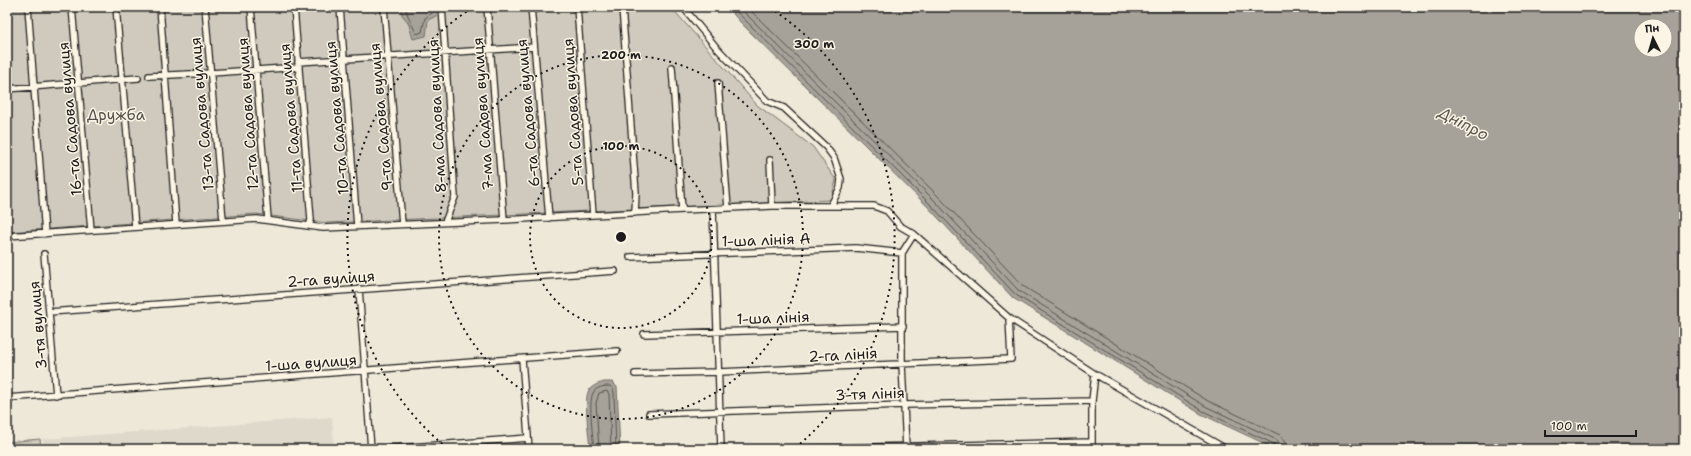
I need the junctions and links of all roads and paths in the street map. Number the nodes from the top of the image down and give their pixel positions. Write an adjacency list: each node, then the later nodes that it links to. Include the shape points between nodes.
1 (28, 7): 31 (street)
2 (72, 7): 29 (street, 16-та Садова вулиця)
3 (116, 7): 28 (street)
4 (160, 7): 25 (street)
5 (205, 7): 24 (street, 13-та Садова вулиця)
6 (251, 7): 23 (street, 12-та Садова вулиця)
7 (294, 7): 21 (street, 11-та Садова вулиця)
8 (340, 7): 20 (street, 10-та Садова вулиця)
9 (384, 7): 19 (street, 9-та Садова вулиця)
10 (442, 7): 18 (street, 8-ма Садова вулиця)
11 (487, 7): 17 (street, 7-ма Садова вулиця)
12 (531, 7): 16 (street, 6-та Садова вулиця)
13 (577, 7): 40 (street, 5-та Садова вулиця)
14 (622, 7): 39 (street, via 636,193)
15 (683, 7): 34 (street, via 716,47 767,101 784,108 826,147 834,158 840,179 840,188)
16 (534, 48): 17 (street); 41 (street, 6-та Садова вулиця)
17 (491, 50): 18 (street); 44 (street, 7-ма Садова вулиця)
18 (446, 53): 19 (street); 45 (street, 8-ма Садова вулиця, via 455,197)
19 (388, 56): 20 (street); 47 (street, 9-та Садова вулиця)
20 (343, 59): 21 (street); 49 (street, 10-та Садова вулиця)
21 (299, 64): 23 (street); 48 (street, 11-та Садова вулиця, via 311,220)
22 (672, 67): 38 (street)
23 (257, 70): 24 (street); 42 (street, 12-та Садова вулиця)
24 (211, 73): 25 (street); 43 (street, 13-та Садова вулиця)
25 (165, 74): 26 (street); 46 (street)
26 (148, 76)
27 (138, 78): 28 (street)
28 (122, 79): 29 (street); 50 (street)
29 (79, 83): 31 (street); 51 (street, 16-та Садова вулиця)
30 (718, 83): 36 (street)
31 (35, 87): 32 (street); 52 (street)
32 (7, 89)
33 (770, 160): 35 (street)
34 (831, 205): 35 (street); 53 (street, via 874,206 887,211 900,226)
35 (772, 206): 36 (street)
36 (728, 208): 37 (street)
37 (713, 209): 38 (street); 55 (street)
38 (682, 210): 39 (street)
39 (635, 213): 40 (street)
40 (593, 215): 41 (street)
41 (549, 218): 44 (street)
42 (268, 219): 43 (street); 48 (street)
43 (223, 220): 46 (street)
44 (504, 220): 45 (street)
45 (445, 222): 47 (street)
46 (176, 224): 50 (street)
47 (402, 224): 49 (street)
48 (309, 226): 49 (street)
49 (357, 226)
50 (136, 227): 51 (street)
51 (91, 230): 52 (street)
52 (45, 234): 54 (street)
53 (914, 234): 56 (street); 62 (street)
54 (7, 236)
55 (715, 253): 56 (street, 1-ша лінія А, via 856,248); 58 (street, 1-ша лінія А); 64 (street)
56 (902, 253): 63 (street)
57 (44, 254): 61 (street, 3-тя вулиця)
58 (630, 257)
59 (615, 270): 60 (street, 2-га вулиця)
60 (358, 289): 61 (street, 2-га вулиця); 69 (street)
61 (49, 312): 73 (street, 3-тя вулиця)
62 (1009, 318): 68 (street, 2-га лінія, via 1011,359); 72 (street)
63 (903, 326): 64 (street, 1-ша лінія); 68 (street)
64 (718, 331): 65 (street, 1-ша лінія); 70 (street)
65 (644, 334)
66 (617, 351): 67 (street, 1-ша вулиця)
67 (522, 359): 69 (street, 1-ша вулиця); 79 (street)
68 (902, 364): 70 (street, 2-га лінія); 76 (street)
69 (364, 371): 73 (street, 1-ша вулиця); 84 (street)
70 (719, 372): 71 (street, 2-га лінія); 77 (street)
71 (635, 374)
72 (1095, 374): 75 (street); 83 (street)
73 (56, 394): 74 (street, 1-ша вулиця)
74 (7, 398)
75 (1092, 401): 76 (street, 3-тя лінія); 80 (street)
76 (904, 405): 77 (street, 3-тя лінія); 82 (street)
77 (720, 411): 78 (street, 3-тя лінія); 87 (street)
78 (649, 414)
79 (528, 438): 81 (street); 86 (street)
80 (1092, 442): 82 (street); 89 (street)
81 (452, 446): 85 (street)
82 (906, 447): 88 (street)
83 (1219, 447): 90 (street)
84 (371, 449)
85 (384, 449)
86 (529, 449)
87 (721, 449)
88 (792, 449)
89 (1092, 449)
90 (1226, 449)

